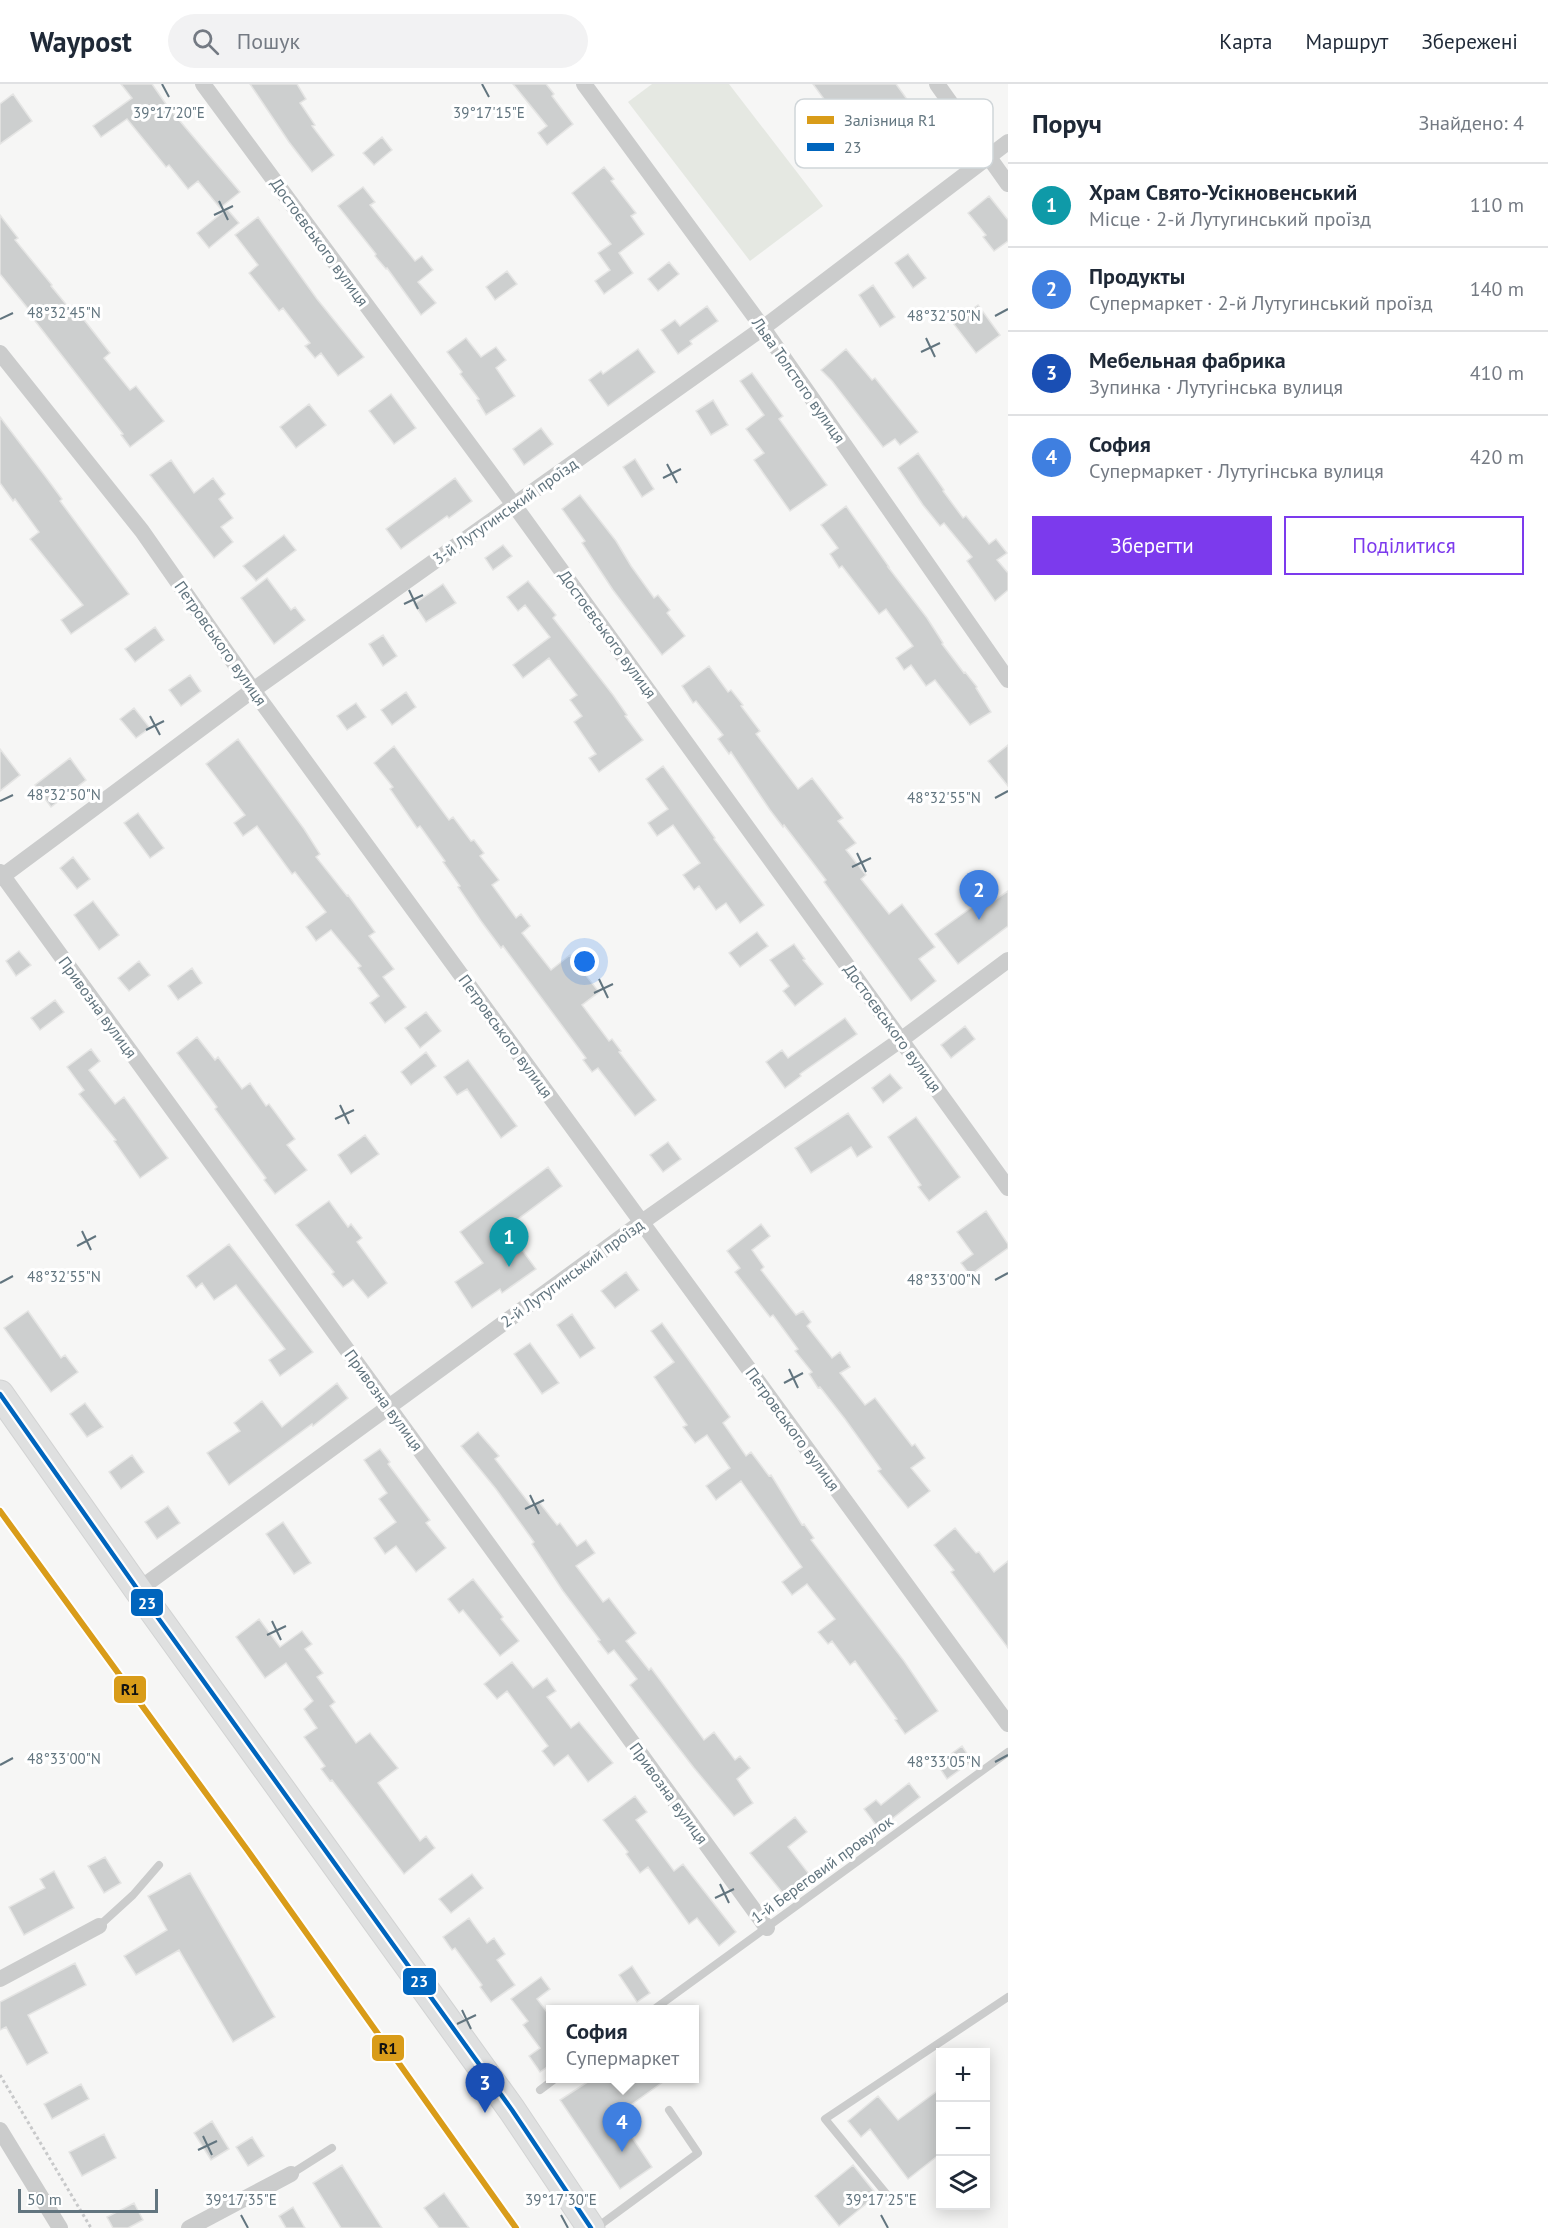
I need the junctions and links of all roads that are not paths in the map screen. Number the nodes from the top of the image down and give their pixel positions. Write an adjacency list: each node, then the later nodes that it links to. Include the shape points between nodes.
1 (203, 84): 12 (street, Достоєвського вулиця)
2 (584, 84): 10 (street, Льва Толстого вулиця)
3 (937, 84): 4 (street)
4 (947, 99)
5 (1008, 142): 6 (street, 3-й Лутугинський проїзд)
6 (993, 153)
7 (993, 164): 9 (street)
8 (974, 168): 10 (street, 3-й Лутугинський проїзд)
9 (1008, 184)
10 (764, 328): 12 (street, 3-й Лутугинський проїзд); 13 (street, Льва Толстого вулиця)
11 (0, 352): 14 (street, Петровського вулиця, via 142,531)
12 (514, 505): 14 (street, 3-й Лутугинський проїзд); 17 (street, Достоєвського вулиця)
13 (1008, 680)
14 (254, 690): 15 (street, 3-й Лутугинський проїзд); 19 (street, Петровського вулиця)
15 (1, 875): 21 (street, Привозна вулиця)
16 (1008, 960): 17 (street, 2-й Лутугинський проїзд)
17 (902, 1039): 18 (street, Достоєвського вулиця); 19 (street, 2-й Лутугинський проїзд)
18 (1008, 1188)
19 (642, 1222): 21 (street, 2-й Лутугинський проїзд); 23 (street, Петровського вулиця)
20 (0, 1394): 22 (main road)
21 (388, 1407): 22 (street, 2-й Лутугинський проїзд); 27 (street, Привозна вулиця)
22 (138, 1590): 40 (main road, via 512,2110)
23 (1008, 1724)
24 (1008, 1752): 27 (lane, 1-й Береговий провулок)
25 (159, 1864): 26 (lane)
26 (99, 1926): 28 (street)
27 (767, 1928): 30 (lane, 1-й Береговий провулок)
28 (0, 1979)
29 (1008, 1997): 37 (lane, via 825,2119)
30 (660, 2005)
31 (550, 2083): 32 (lane)
32 (540, 2090)
33 (669, 2110): 41 (lane, via 698,2153)
34 (0, 2130): 38 (street)
35 (332, 2148): 36 (lane)
36 (291, 2174): 39 (street)
37 (890, 2197)
38 (60, 2228)
39 (189, 2228)
40 (591, 2228)
41 (596, 2228)

